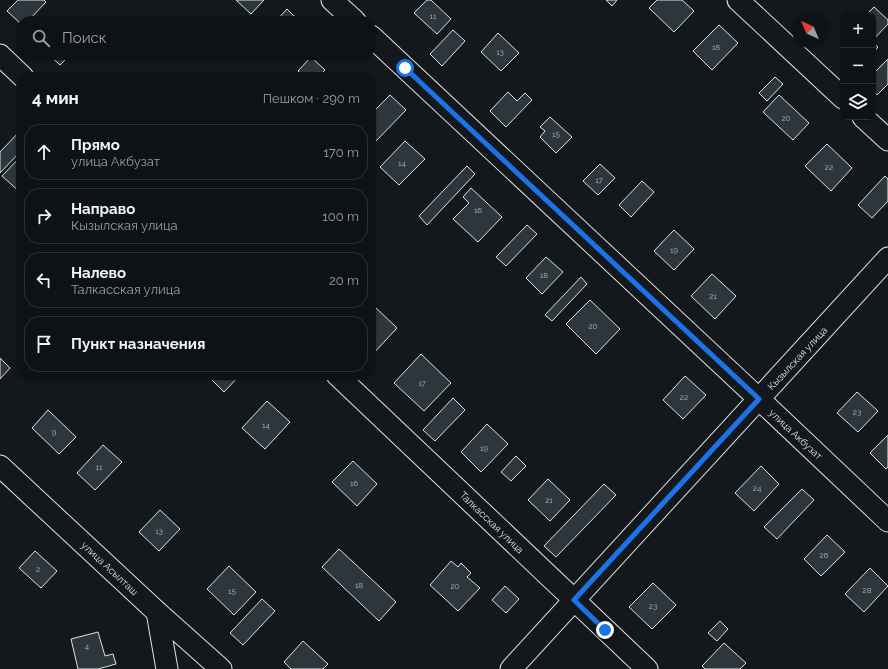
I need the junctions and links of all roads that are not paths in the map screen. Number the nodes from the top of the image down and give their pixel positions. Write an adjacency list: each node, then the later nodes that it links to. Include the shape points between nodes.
1 (332, 0): 3 (street)
2 (738, 0): 7 (street)
3 (350, 16)
4 (376, 41): 12 (street, улица Акбузат)
5 (0, 55): 6 (street)
6 (18, 72)
7 (840, 95)
8 (866, 120): 9 (street)
9 (888, 140)
10 (888, 258): 12 (street, Кызылская улица)
11 (342, 380): 15 (street, Талкасская улица)
12 (759, 399): 14 (street, улица Акбузат); 15 (street, Кызылская улица)
13 (0, 466): 16 (street, улица Асылташ)
14 (888, 521)
15 (574, 600): 19 (street, Кызылская улица); 20 (street, Талкасская улица)
16 (157, 612): 17 (street); 18 (street, улица Асылташ)
17 (168, 669)
18 (221, 669)
19 (511, 669)
20 (646, 669)

